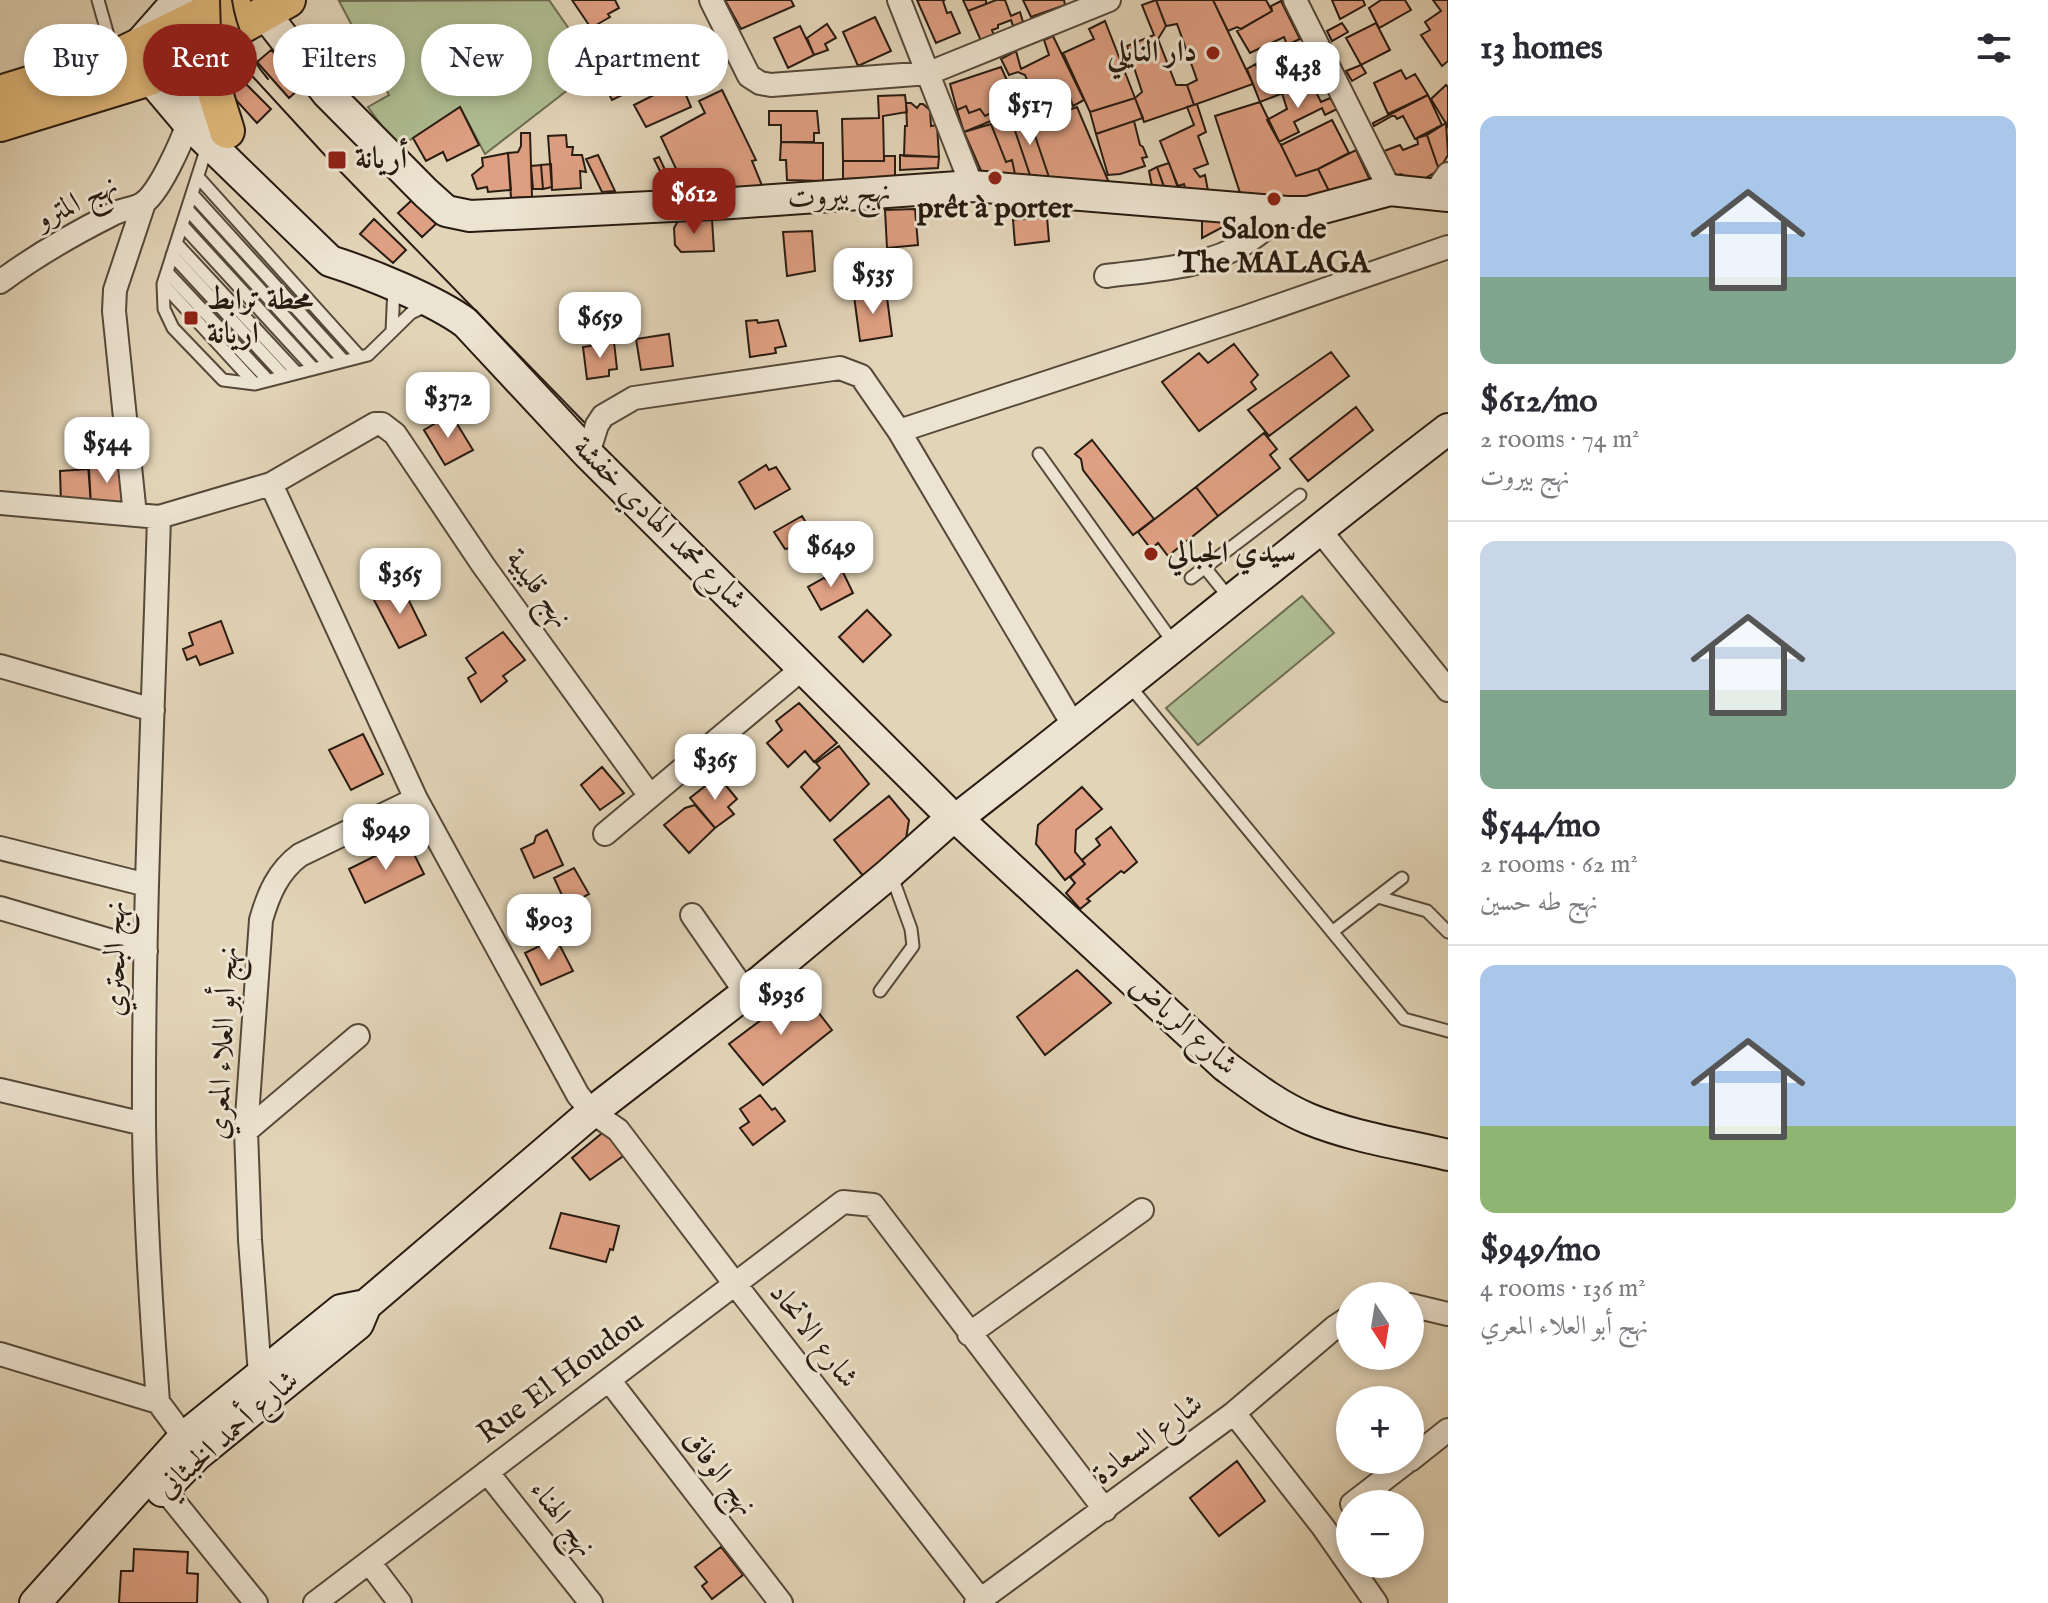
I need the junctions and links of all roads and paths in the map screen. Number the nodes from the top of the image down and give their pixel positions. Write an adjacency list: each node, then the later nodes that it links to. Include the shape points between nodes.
1 (98, 0): 12 (lane)
2 (178, 0): 9 (street)
3 (233, 0): 10 (main road)
4 (711, 0): 15 (street, via 749,76 760,83)
5 (899, 0): 15 (street)
6 (1109, 0): 15 (street)
7 (1295, 0): 24 (street)
8 (276, 7): 11 (main road); 22 (street, نهج بيروت, via 327,93 426,193 456,214)
9 (165, 24)
10 (197, 24)
11 (247, 24)
12 (143, 54)
13 (143, 59): 16 (main road)
14 (143, 59): 19 (main road)
15 (929, 73): 22 (street)
16 (0, 93)
17 (178, 96): 20 (street, شارع محمد الهادي خفشة)
18 (211, 96): 20 (main road)
19 (0, 124)
20 (208, 132): 21 (lane); 26 (street, نهج المترو, via 182,144); 37 (street, شارع محمد الهادي خفشة, via 347,249 354,269)
21 (198, 177): 25 (lane); 40 (lane)
22 (972, 186): 28 (street, نهج بيروت)
23 (1444, 187): 24 (street, نهج بيروت)
24 (1390, 190): 28 (street, نهج بيروت, via 1317,210)
25 (192, 194): 27 (lane); 41 (lane)
26 (144, 203): 35 (street, نهج المترو, via 82,229); 55 (street, via 115,290 114,311)
27 (187, 209): 29 (lane); 42 (lane)
28 (1287, 212): 34 (street, via 1228,251 1182,267)
29 (182, 225): 30 (lane); 43 (lane)
30 (176, 243): 32 (lane); 44 (lane)
31 (1448, 247): 49 (street)
32 (172, 255): 33 (lane); 45 (lane)
33 (167, 272): 36 (lane); 46 (lane)
34 (1106, 276)
35 (0, 282)
36 (163, 284): 47 (lane); 47 (lane, via 164,309 173,328 223,380)
37 (394, 287): 38 (street, شارع محمد الهادي خفشة); 39 (lane)
38 (431, 303): 39 (lane); 50 (street, شارع محمد الهادي خفشة, via 466,323)
39 (392, 331): 40 (lane)
40 (360, 357): 41 (lane)
41 (344, 361): 42 (lane)
42 (329, 365): 43 (lane)
43 (314, 369): 44 (lane)
44 (297, 373): 45 (lane)
45 (284, 376): 46 (lane)
46 (268, 380): 47 (lane)
47 (255, 384)
48 (1448, 429): 57 (street)
49 (899, 431): 50 (street, via 861,376 840,368 634,398 603,416); 67 (street)
50 (588, 454): 63 (street, شارع محمد الهادي خفشة)
51 (1039, 454): 61 (lane)
52 (271, 484): 56 (street); 68 (street, نهج قليبية, via 375,424 395,434); 69 (street, شارع الاتحاد)
53 (1300, 495): 58 (lane)
54 (0, 503): 55 (street)
55 (135, 515): 56 (street)
56 (159, 517): 66 (street, نهج البحتري)
57 (1318, 528): 60 (street); 65 (street)
58 (1206, 569): 59 (lane); 60 (lane)
59 (1191, 578)
60 (1231, 600): 61 (street)
61 (1176, 646): 64 (street)
62 (0, 666): 66 (street)
63 (803, 668): 68 (street); 70 (street, شارع محمد الهادي خفشة)
64 (1129, 685): 67 (street); 79 (lane)
65 (1448, 690)
66 (153, 710): 75 (street, نهج البحتري)
67 (1075, 728): 70 (street)
68 (650, 796): 71 (street)
69 (416, 799): 87 (street, شارع الاتحاد); 89 (street, نهج أبو العلاء المعري, via 300,855 287,864 268,897 261,920)
70 (954, 817): 73 (street); 90 (street, شارع الرياض, via 1225,1066 1270,1099 1341,1131)
71 (605, 834)
72 (0, 848): 75 (street)
73 (890, 873): 82 (lane, via 913,946); 83 (street)
74 (1402, 878): 76 (lane)
75 (147, 885): 81 (street, نهج البحتري)
76 (1378, 897): 79 (lane); 80 (lane, via 1427,911)
77 (0, 908): 81 (street)
78 (692, 915): 83 (street)
79 (1332, 932): 84 (lane, via 1404,1019)
80 (1448, 932)
81 (146, 951): 88 (street, نهج البحتري)
82 (880, 991)
83 (746, 993): 87 (street)
84 (1448, 1031)
85 (358, 1036): 89 (street)
86 (0, 1090): 88 (street)
87 (592, 1112): 92 (street, شارع الاتحاد, via 618,1130); 93 (street)
88 (144, 1124): 101 (street, نهج البحتري)
89 (246, 1131): 99 (street, نهج أبو العلاء المعري)
90 (1448, 1155)
91 (1142, 1210): 97 (street)
92 (735, 1284): 97 (street, Rue El Houdou, via 843,1202 873,1205); 100 (street, Rue El Houdou); 114 (street, شارع الاتحاد)
93 (366, 1305): 99 (street, via 341,1310); 108 (street, شارع أحمد الخبثاني, via 358,1324 197,1455)
94 (1424, 1308): 95 (street)
95 (1448, 1314)
96 (1336, 1326): 102 (street, شارع السعادة)
97 (969, 1334): 110 (street)
98 (0, 1354): 101 (street)
99 (260, 1375): 104 (street)
100 (609, 1380): 106 (street, Rue El Houdou); 121 (street, نهج الوفاق)
101 (158, 1402): 104 (street)
102 (1234, 1413): 110 (street, شارع السعادة); 112 (street)
103 (1448, 1430): 105 (street)
104 (184, 1437): 115 (street)
105 (1424, 1449)
106 (487, 1472): 113 (street, Rue El Houdou); 120 (street, نهج الهناء)
107 (1392, 1474): 109 (street)
108 (164, 1489): 116 (street, شارع أحمد الخبثاني); 117 (street)
109 (1371, 1490)
110 (1105, 1510): 114 (street, شارع السعادة)
111 (1336, 1517): 112 (street)
112 (1323, 1527): 122 (street)
113 (369, 1562): 118 (street, Rue El Houdou); 119 (street)
114 (979, 1602)
115 (35, 1603)
116 (56, 1603)
117 (256, 1603)
118 (315, 1603)
119 (400, 1603)
120 (591, 1603)
121 (781, 1603)
122 (1376, 1603)

